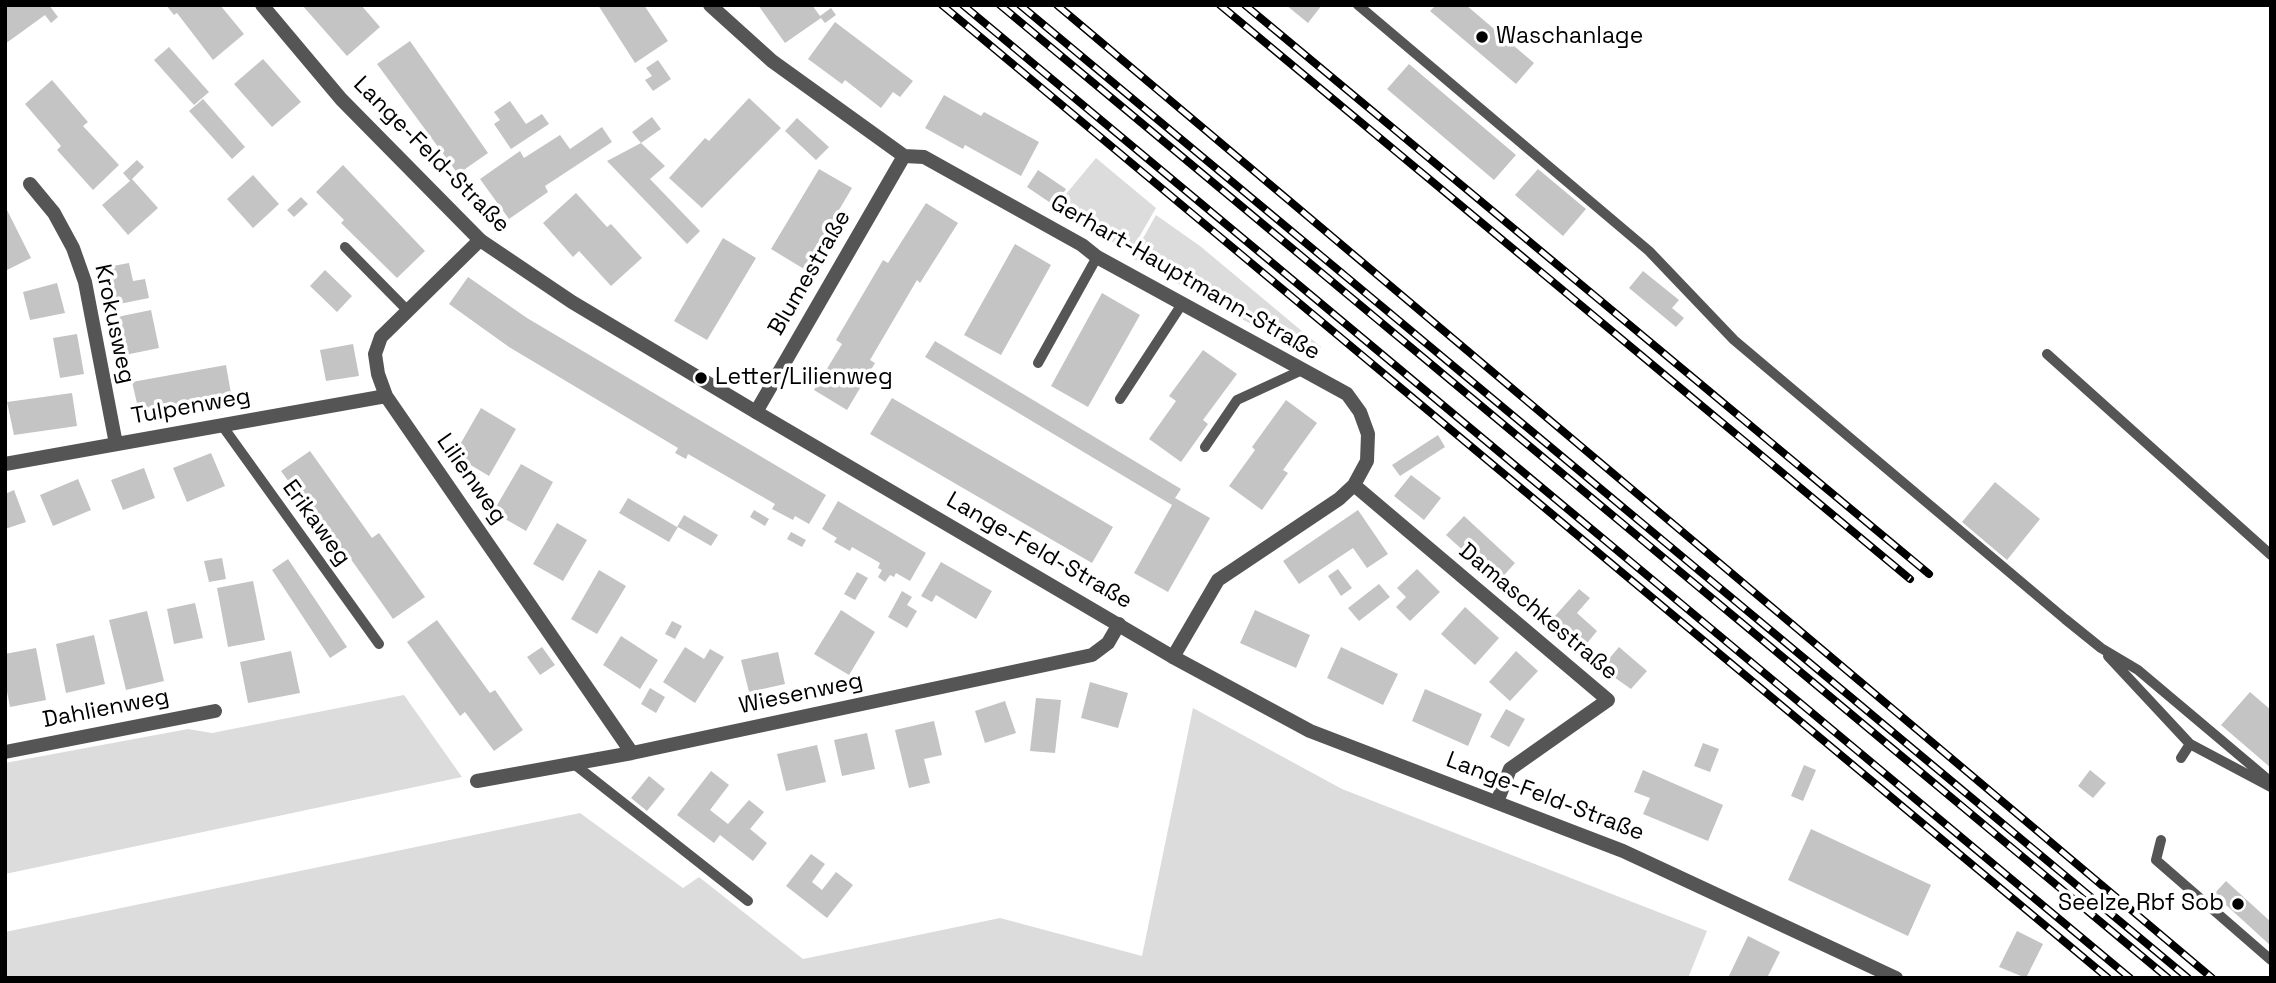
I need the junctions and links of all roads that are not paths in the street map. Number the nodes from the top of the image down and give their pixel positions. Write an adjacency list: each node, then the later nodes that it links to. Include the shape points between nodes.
1 (262, 5): 6 (street, Lange-Feld-Straße, via 341,99)
2 (710, 5): 4 (street, Gerhart-Hauptmann-Straße, via 783,69)
3 (1358, 5): 25 (lane, via 1649,251 1734,340)
4 (904, 156): 8 (street, Gerhart-Hauptmann-Straße, via 924,157); 16 (street, Blumestraße)
5 (30, 184): 18 (street, Krokusweg, via 54,213 85,282)
6 (480, 240): 10 (street, Lilienweg); 16 (street, Lange-Feld-Straße, via 572,302)
7 (345, 247): 10 (lane)
8 (1097, 257): 9 (street, Gerhart-Hauptmann-Straße); 12 (lane)
9 (1182, 304): 13 (street, Gerhart-Hauptmann-Straße); 15 (lane)
10 (408, 311): 14 (street, Lilienweg, via 381,337 375,354)
11 (2047, 354): 22 (lane)
12 (1038, 363)
13 (1300, 371): 19 (lane, via 1237,400); 21 (street, Gerhart-Hauptmann-Straße, via 1347,394 1360,412 1368,434 1367,461)
14 (386, 396): 17 (street, Tulpenweg); 30 (street, Lilienweg)
15 (1119, 399)
16 (756, 412): 23 (street, Lange-Feld-Straße)
17 (221, 424): 18 (street, Tulpenweg); 24 (lane, Erikaweg)
18 (116, 444): 20 (street, Tulpenweg)
19 (1205, 447)
20 (5, 464)
21 (1354, 485): 26 (street, Gerhart-Hauptmann-Straße, via 1218,580); 36 (street, Damaschkestraße, via 1608,700 1510,769)
22 (2271, 555)
23 (1119, 624): 26 (street, Lange-Feld-Straße); 30 (street, Wiesenweg, via 1108,643 1092,655)
24 (379, 644)
25 (2101, 648): 28 (lane); 34 (lane, via 2138,670)
26 (1173, 657): 36 (street, Lange-Feld-Straße, via 1310,731)
27 (215, 711): 29 (street, Dahlienweg)
28 (2190, 744): 31 (lane); 35 (lane)
29 (5, 752)
30 (632, 753): 32 (street, Wiesenweg)
31 (2180, 758)
32 (574, 764): 33 (street, Wiesenweg); 38 (lane)
33 (477, 781)
34 (2271, 782)
35 (2271, 788)
36 (1497, 802): 40 (street, Lange-Feld-Straße, via 1623,851)
37 (2161, 840): 39 (lane, via 2157,860)
38 (748, 901)
39 (2271, 960)
40 (1896, 978)

